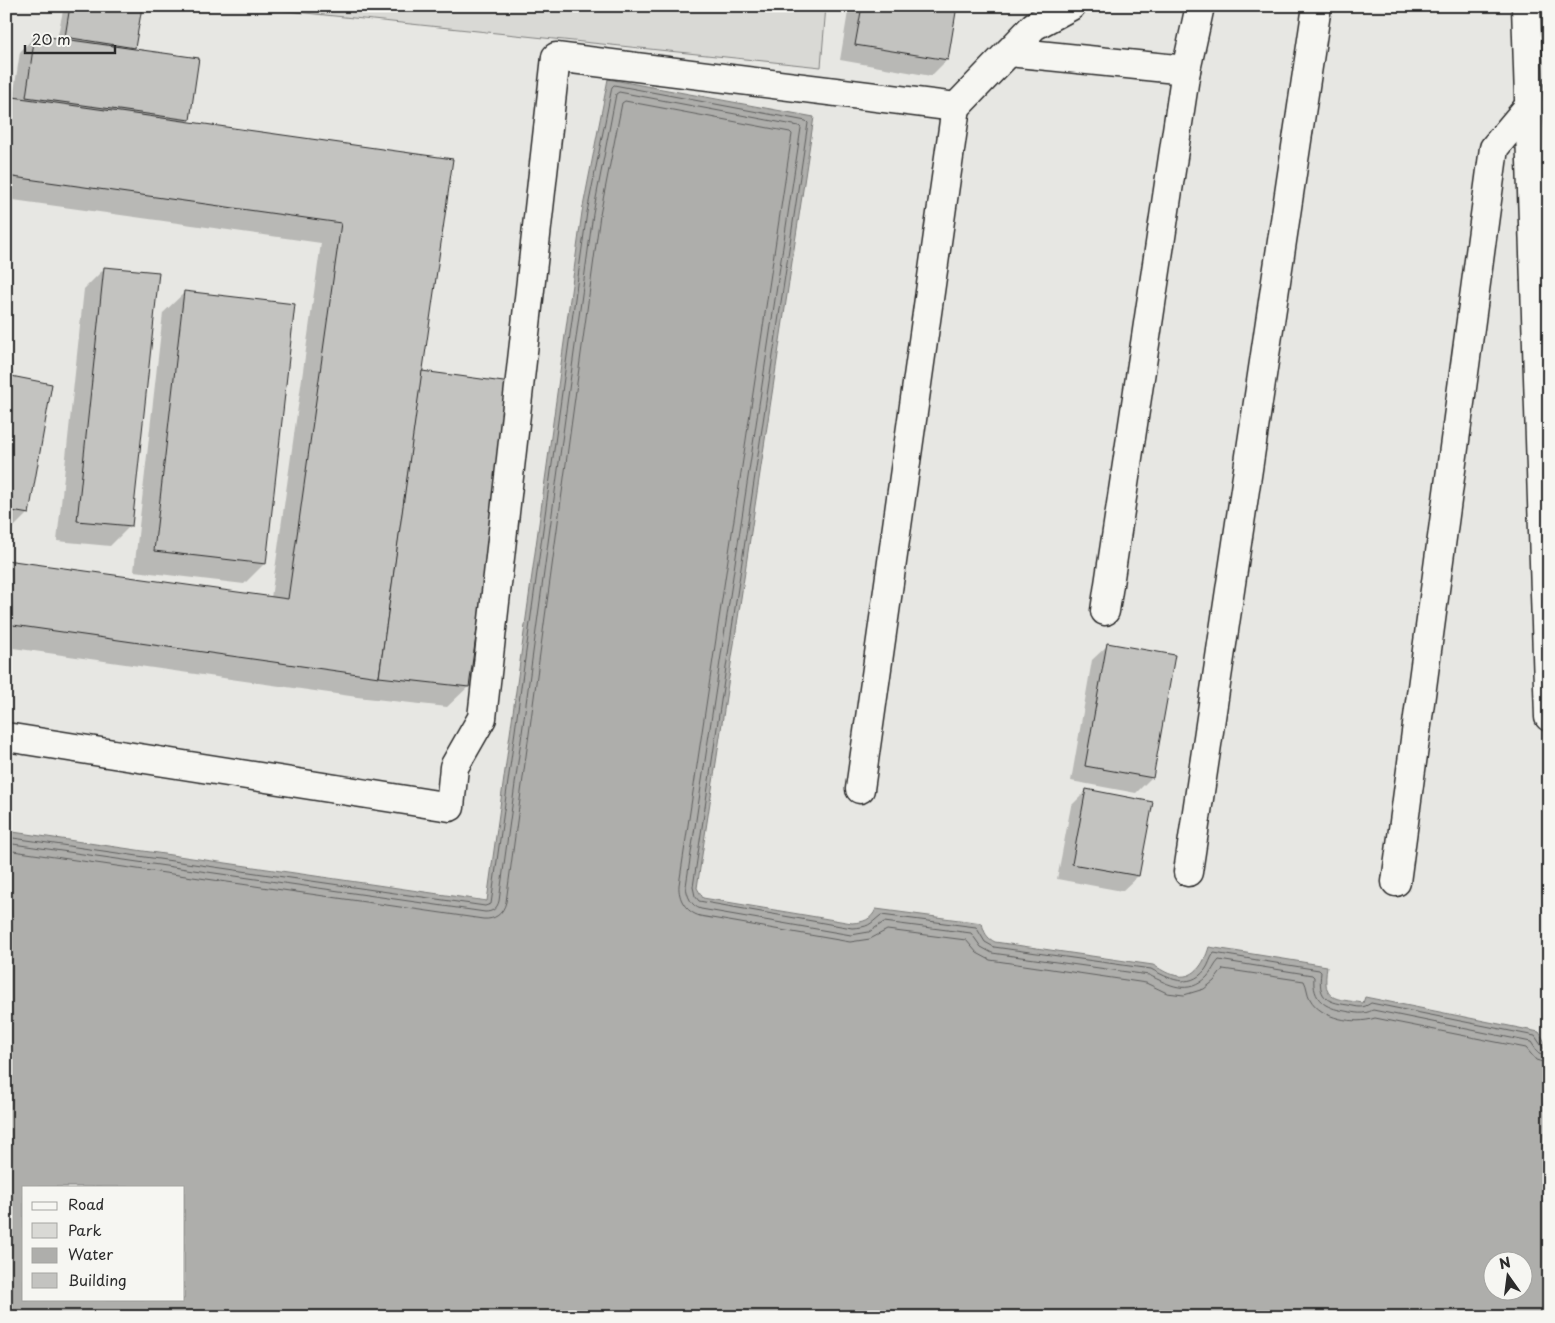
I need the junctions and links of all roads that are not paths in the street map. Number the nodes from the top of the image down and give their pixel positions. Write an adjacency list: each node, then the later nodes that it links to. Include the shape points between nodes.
1 (1071, 6): 5 (lane, via 1034,26)
2 (1200, 6): 6 (lane)
3 (1317, 6): 14 (lane)
4 (1526, 6): 7 (lane)
5 (1009, 52): 6 (lane); 8 (lane)
6 (1186, 70): 9 (lane)
7 (1530, 105): 10 (lane); 15 (lane, via 1494,148)
8 (956, 107): 12 (lane, via 556,57 482,718 454,766 450,807); 13 (lane)
9 (1105, 611)
10 (1548, 656): 11 (lane)
11 (1549, 717)
12 (6, 737)
13 (860, 788)
14 (1188, 872)
15 (1396, 882)

